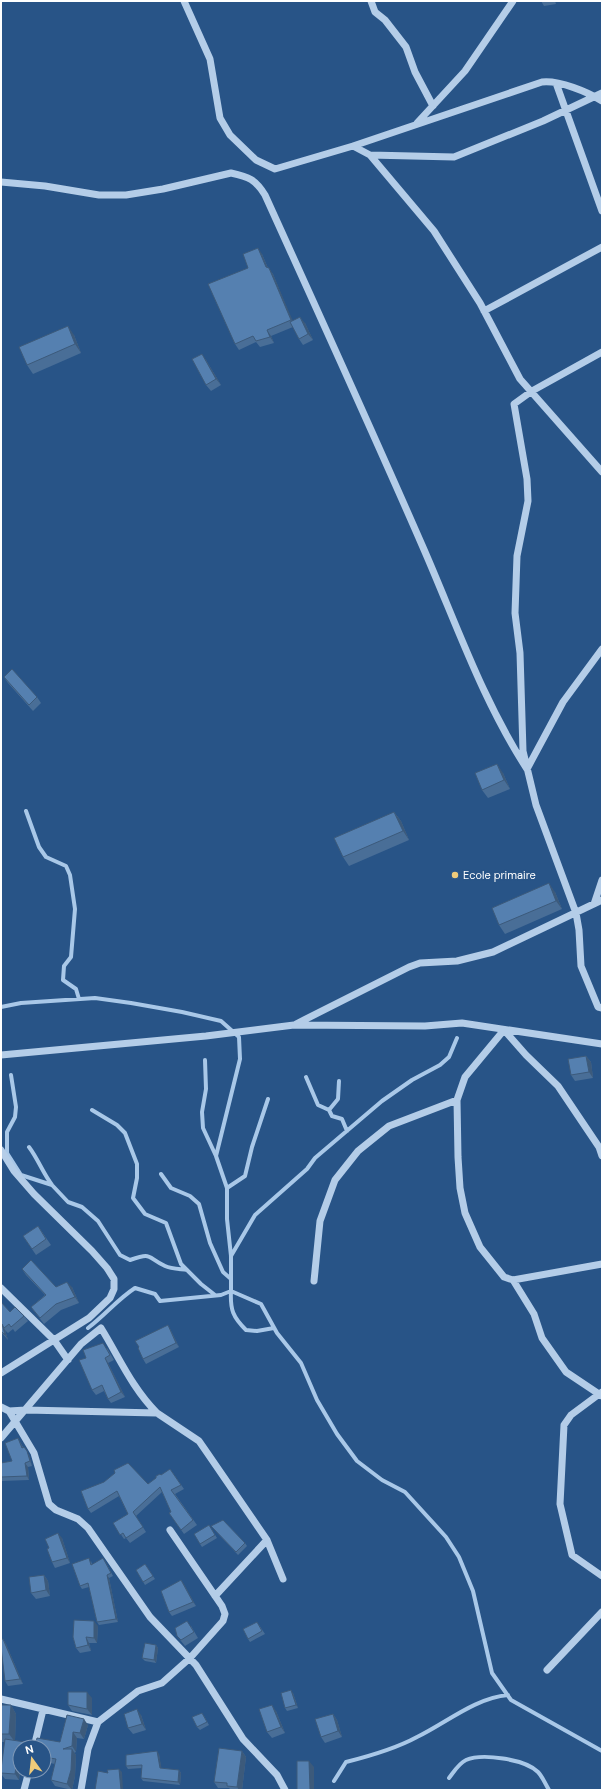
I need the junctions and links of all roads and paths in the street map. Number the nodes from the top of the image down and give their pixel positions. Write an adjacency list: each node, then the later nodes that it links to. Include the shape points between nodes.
1 (184, 1): 11 (street, via 210,59 220,118 230,135 256,160 275,169)
2 (371, 1): 8 (street, via 375,12 385,20 406,47 415,72)
3 (513, 1): 8 (street, via 465,70)
4 (556, 83): 6 (street); 9 (street); 10 (street, via 542,82)
5 (602, 93): 6 (street)
6 (594, 96): 7 (street); 9 (street)
7 (602, 101)
8 (433, 106): 10 (street)
9 (567, 109): 12 (street, via 454,157); 14 (street)
10 (417, 124): 11 (street)
11 (353, 146): 12 (street)
12 (370, 155): 16 (street, via 434,231)
13 (1, 182): 21 (street, via 99,195 138,194 231,172 257,182 346,372 477,673 513,747)
14 (602, 211)
15 (602, 247): 16 (street)
16 (484, 311): 18 (street, via 520,379)
17 (602, 352): 18 (street)
18 (532, 392): 19 (street); 21 (street, via 514,404 527,479 528,501 517,556 515,613 520,653 523,751)
19 (602, 472)
20 (602, 649): 21 (street, via 564,702)
21 (527, 769): 25 (street, via 538,812)
22 (602, 880): 24 (street)
23 (602, 900): 24 (street)
24 (594, 904): 25 (street)
25 (576, 913): 26 (street, via 581,966 598,1007); 27 (street, via 550,923 493,952 457,961 420,963 409,967)
26 (602, 1008)
27 (294, 1025): 28 (street, via 425,1026 462,1022); 30 (street)
28 (504, 1030): 29 (street); 31 (street, via 465,1077); 33 (street, via 558,1086 592,1135)
29 (602, 1044)
30 (1, 1055)
31 (457, 1100): 35 (street, via 460,1188 465,1213 480,1247 504,1277); 36 (street, via 389,1126 358,1151 335,1180 320,1221)
32 (1, 1150): 38 (street, via 14,1171 34,1194 92,1251 114,1279 114,1289 110,1298 101,1308)
33 (602, 1156)
34 (602, 1264): 35 (street)
35 (513, 1280): 41 (street, via 534,1314 542,1338 552,1354 566,1372)
36 (314, 1281)
37 (1, 1288): 38 (street)
38 (54, 1340): 39 (street); 40 (street)
39 (68, 1360): 43 (street); 45 (street, via 81,1344 101,1328 131,1381)
40 (1, 1373)
41 (601, 1394): 50 (street, via 571,1416 564,1425 560,1504 572,1555)
42 (1, 1407): 44 (street)
43 (26, 1410): 44 (street); 45 (street); 46 (street)
44 (9, 1411): 46 (street)
45 (157, 1413): 49 (street, via 199,1441)
46 (16, 1422): 47 (street); 54 (street, via 34,1454 49,1504 56,1510 78,1519 88,1528 150,1617)
47 (1, 1438)
48 (170, 1530): 52 (street)
49 (267, 1540): 51 (street); 52 (street)
50 (602, 1576)
51 (283, 1579)
52 (214, 1596): 54 (street, via 225,1614 223,1621)
53 (602, 1612): 55 (street)
54 (190, 1658): 58 (street, via 162,1682 138,1691); 63 (street, via 243,1739 277,1775)
55 (547, 1670)
56 (1, 1699): 57 (street)
57 (43, 1710): 58 (street); 59 (street)
58 (98, 1722): 62 (street, via 88,1749)
59 (36, 1739)
60 (27, 1779): 61 (street)
61 (24, 1790)
62 (81, 1790)
63 (285, 1790)

